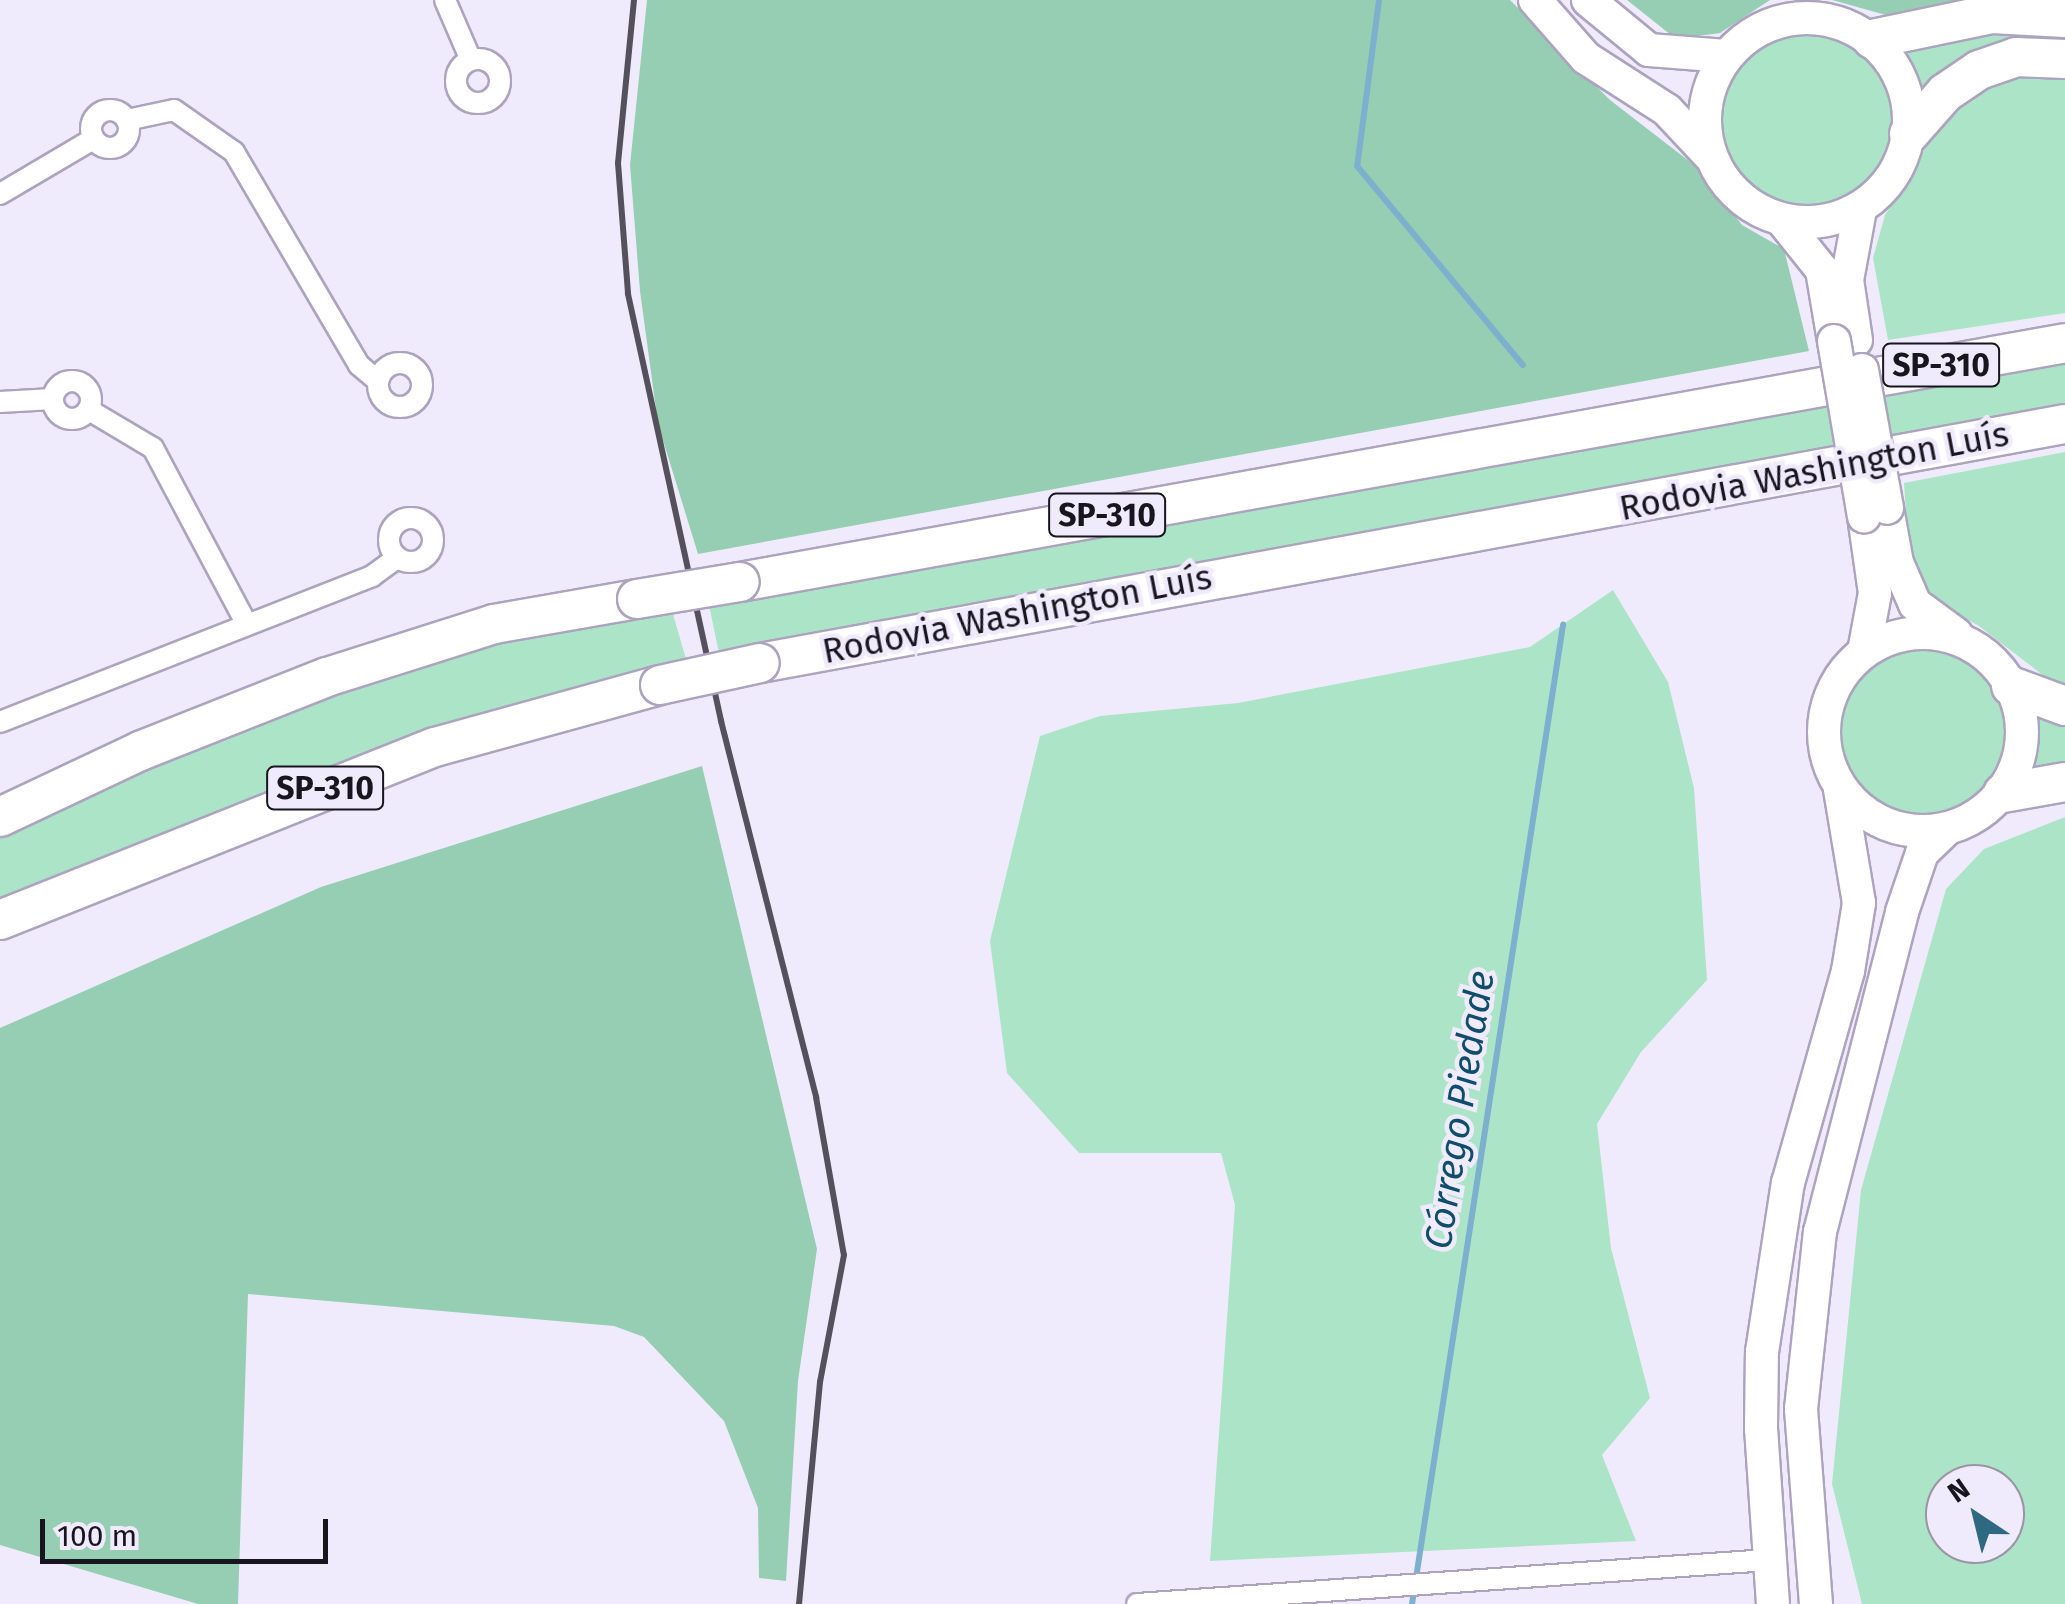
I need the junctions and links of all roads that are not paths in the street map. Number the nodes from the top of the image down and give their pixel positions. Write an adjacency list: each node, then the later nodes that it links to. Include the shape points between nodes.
1 (445, 0): 8 (street)
2 (1535, 0): 10 (main road, via 1586,58 1667,110)
3 (1588, 0): 6 (main road, via 1649,50)
4 (2065, 18): 5 (highway, via 1992,14)
5 (1872, 39): 6 (main road, via 1844,23 1796,18 1750,34); 9 (main road, via 1895,66 1908,98)
6 (1726, 56): 10 (main road, via 1706,105)
7 (2065, 59): 9 (highway, via 2016,58 1979,70 1945,93)
8 (471, 60)
9 (1909, 134): 12 (main road, via 1898,168)
10 (1711, 158): 13 (main road, via 1727,186)
11 (0, 194): 17 (street, via 93,139 107,148 123,144 127,120 174,110 234,152 359,365)
12 (1860, 210): 13 (main road, via 1814,222); 15 (main road, via 1847,280)
13 (1782, 220): 15 (main road, via 1822,270)
14 (2065, 324): 18 (highway)
15 (1846, 340): 25 (main road, bridge)
16 (2065, 342): 18 (highway, SP-310)
17 (378, 381)
18 (1817, 387): 36 (highway, SP-310, bridge, via 494,624 156,745)
19 (52, 399): 20 (street); 21 (street, via 66,419); 21 (street, via 61,384 78,382 90,393)
20 (0, 402)
21 (89, 410): 27 (street, via 153,448)
22 (2065, 424): 24 (highway, Rodovia Washington Luís / SP-310)
23 (2065, 440): 24 (highway)
24 (1835, 465): 38 (highway, Rodovia Washington Luís / SP-310, bridge, via 660,685 435,747)
25 (1876, 512): 28 (main road, via 1915,604); 29 (main road, via 1875,592)
26 (398, 558): 27 (street, via 372,576)
27 (245, 620): 32 (street)
28 (1968, 643): 29 (main road, via 1926,632); 30 (main road)
29 (1864, 652): 34 (main road, via 1828,701 1827,761)
30 (2011, 686): 31 (highway); 35 (main road, via 2024,736)
31 (2065, 706)
32 (0, 722)
33 (2065, 782): 35 (highway)
34 (1840, 789): 37 (main road, via 1876,821 1898,829); 39 (main road, via 1859,904 1771,1276 1760,1429)
35 (2003, 793): 37 (main road, via 1987,810)
36 (0, 817)
37 (1946, 830): 42 (main road, via 1922,853 1902,912 1820,1232 1801,1409)
38 (0, 920)
39 (1768, 1560): 40 (street); 41 (main road)
40 (1137, 1604)
41 (1773, 1604)
42 (1816, 1604)

